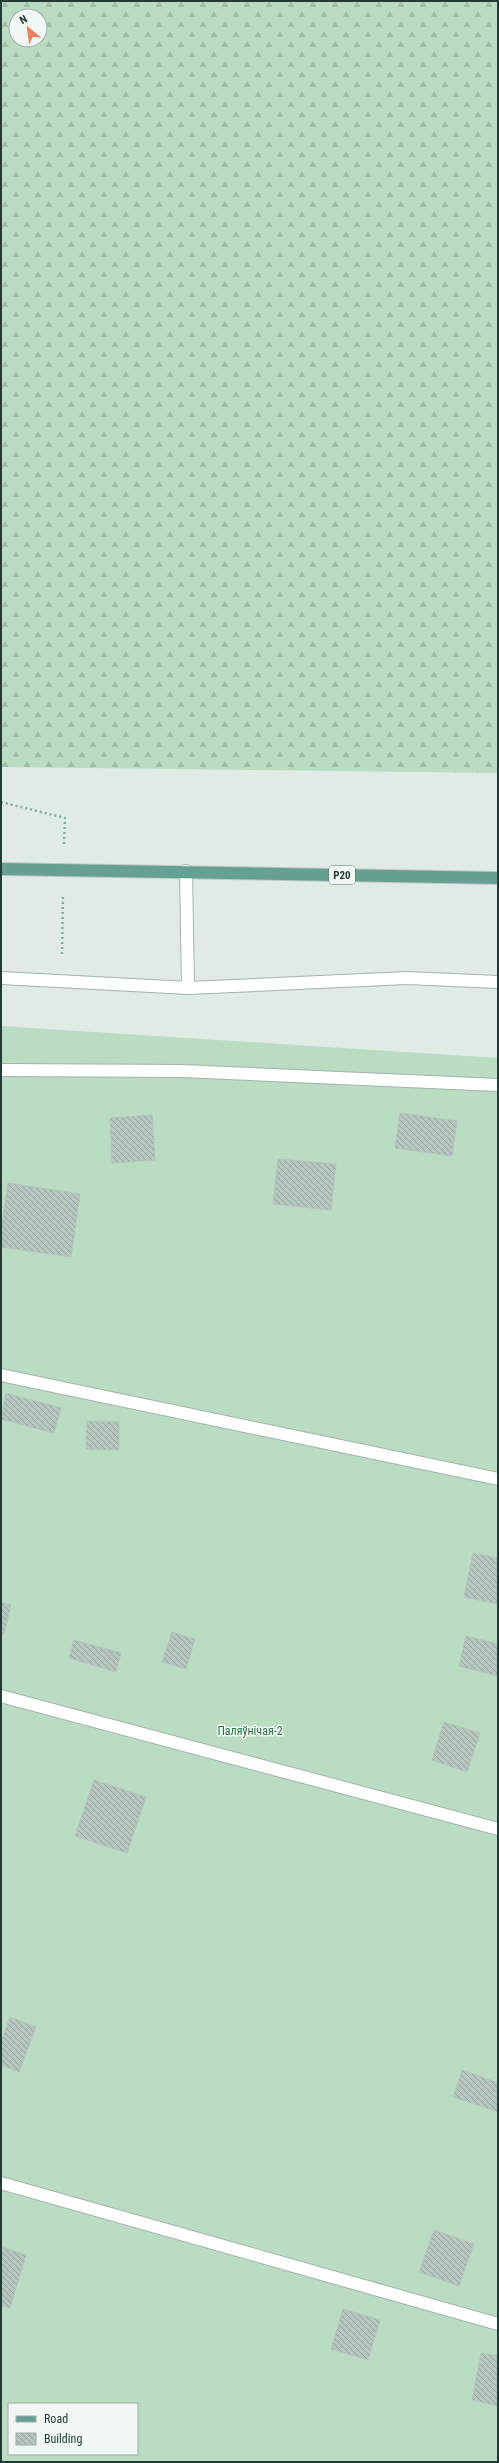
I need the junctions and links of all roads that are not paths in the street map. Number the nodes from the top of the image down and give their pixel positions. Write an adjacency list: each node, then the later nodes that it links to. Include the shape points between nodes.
1 (1, 869): 2 (main road, Р20)
2 (186, 872): 3 (main road, Р20); 6 (lane)
3 (498, 878)
4 (1, 978): 6 (lane)
5 (498, 982): 6 (lane, via 407,978)
6 (188, 988)
7 (1, 1070): 8 (lane, via 182,1071)
8 (498, 1085)
9 (1, 1375): 10 (lane)
10 (498, 1479)
11 (1, 1696): 12 (lane)
12 (498, 1829)
13 (1, 2183): 14 (lane)
14 (498, 2324)

